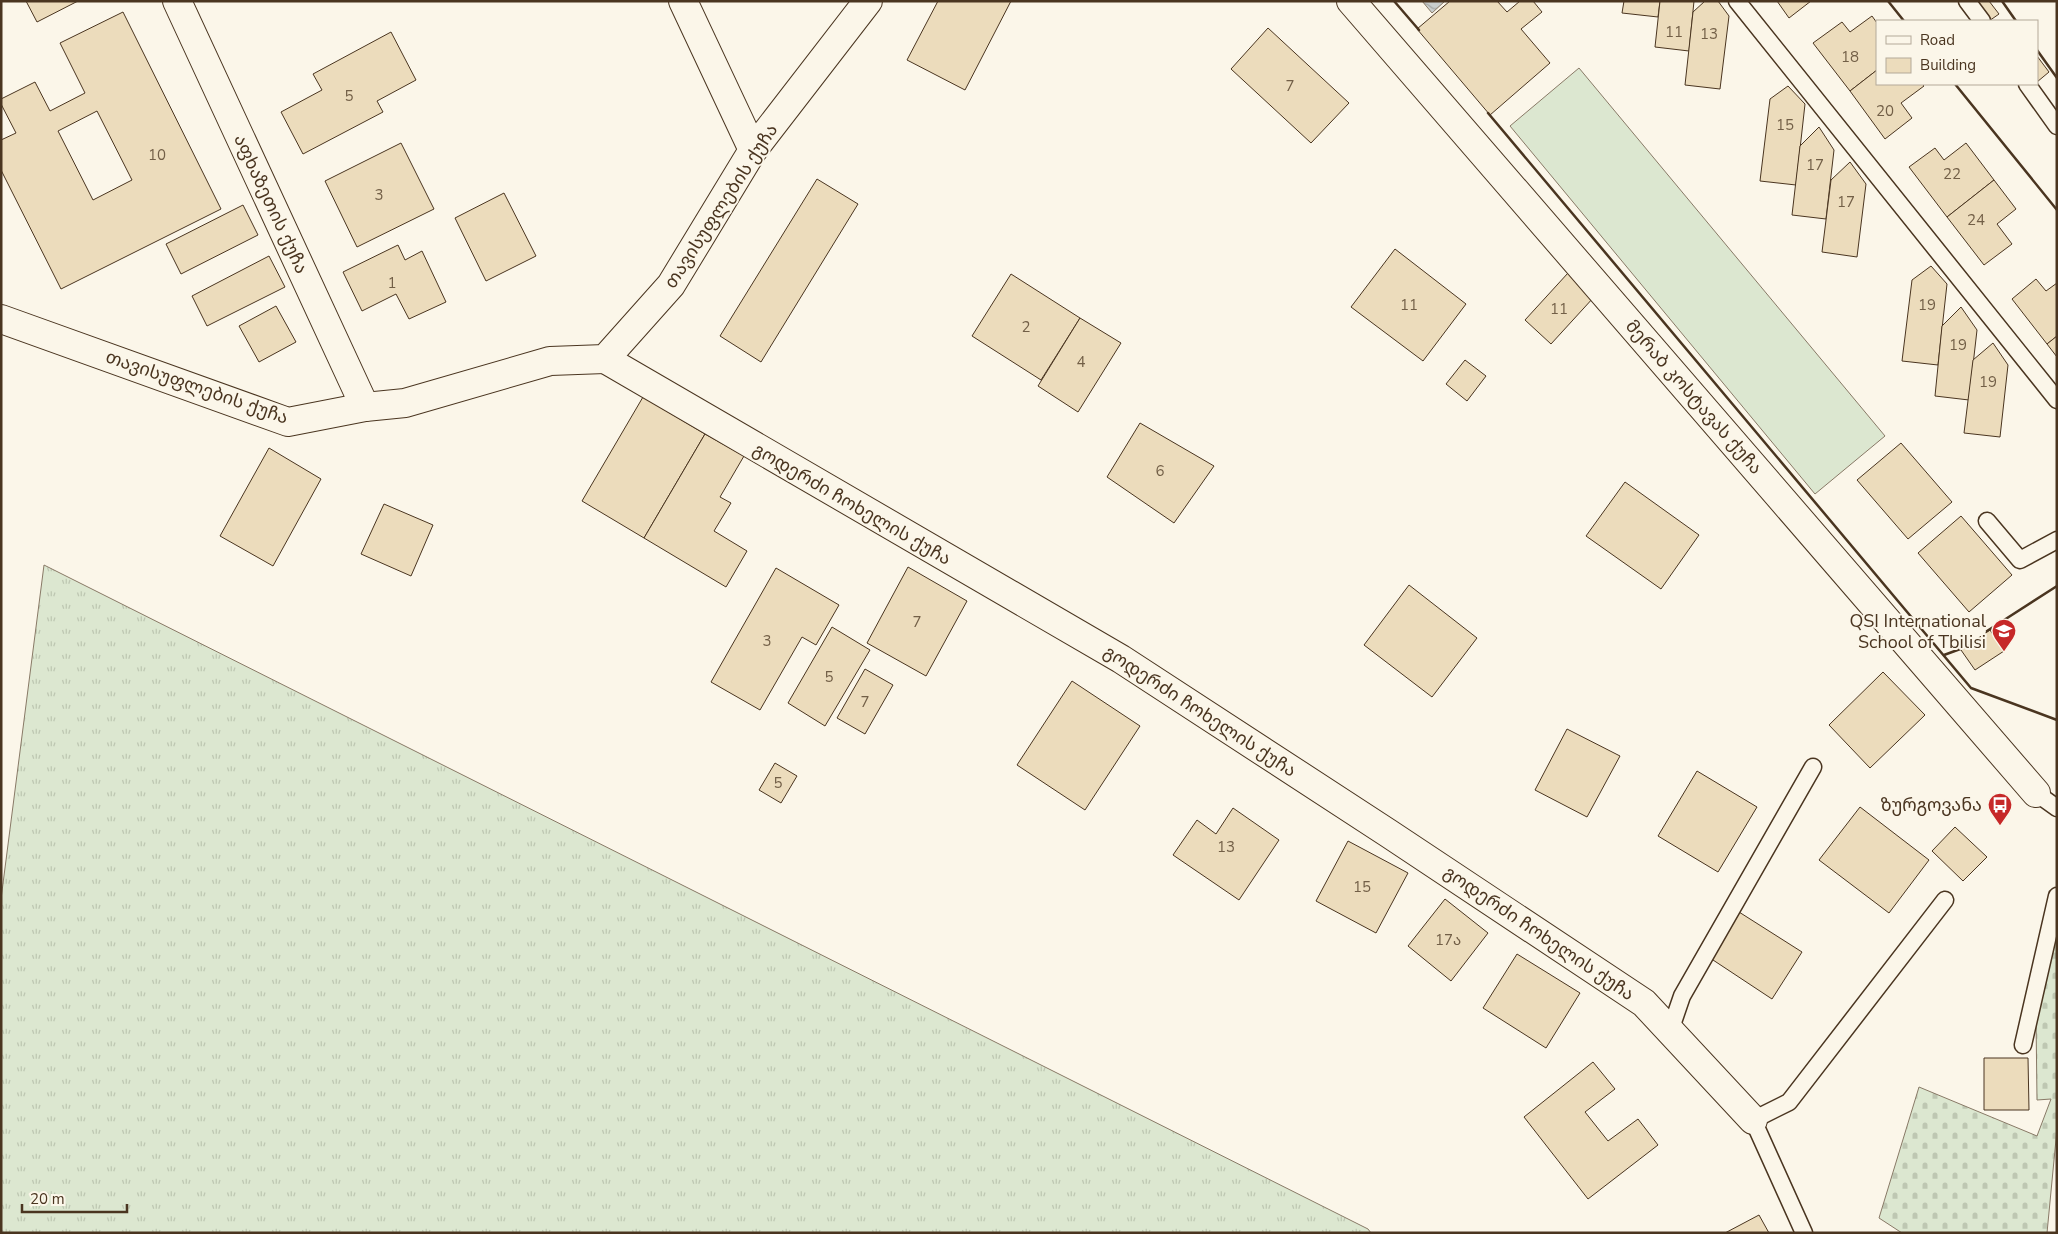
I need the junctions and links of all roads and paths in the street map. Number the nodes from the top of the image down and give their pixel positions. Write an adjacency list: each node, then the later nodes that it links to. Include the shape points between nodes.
1 (177, 1): 14 (street, აფხაზეთის ქუჩა)
2 (683, 1): 10 (street)
3 (868, 1): 10 (street, თავისუფლების ქუჩა)
4 (1351, 1): 18 (street, მერაბ კოსტავას ქუჩა)
5 (1737, 1): 13 (lane)
6 (1967, 1): 7 (lane)
7 (1981, 20)
8 (2027, 85): 9 (lane)
9 (2057, 126)
10 (753, 150): 12 (street, თავისუფლების ქუჩა, via 671,285)
11 (1, 319): 14 (street, თავისუფლების ქუჩა, via 288,422)
12 (605, 359): 14 (street, თავისუფლების ქუჩა, via 550,362 404,403); 21 (street, გოდერძი ჩოხელის ქუჩა, via 1121,659 1644,1003)
13 (2057, 400)
14 (365, 407)
15 (1987, 521): 16 (lane, via 2020,560)
16 (2057, 540)
17 (1812, 768): 21 (lane, via 1682,996)
18 (2046, 800)
19 (2057, 896): 22 (lane)
20 (1945, 900): 23 (lane, via 1789,1102)
21 (1670, 1031): 23 (street, გოდერძი ჩოხელის ქუჩა)
22 (2023, 1045)
23 (1753, 1120): 24 (lane)
24 (1804, 1233)

